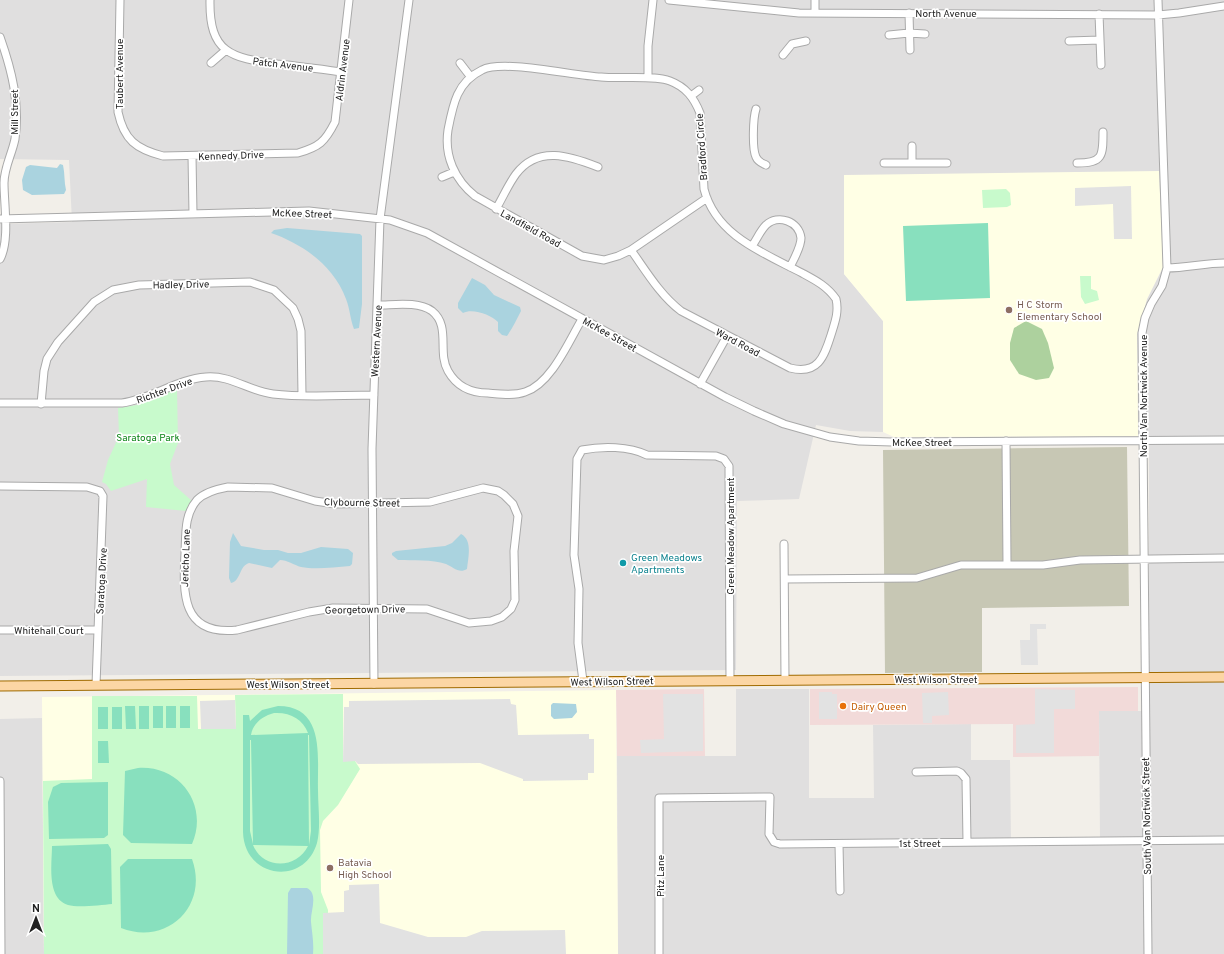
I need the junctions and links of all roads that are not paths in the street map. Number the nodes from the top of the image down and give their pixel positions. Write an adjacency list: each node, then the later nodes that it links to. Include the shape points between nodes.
1 (120, 0): 35 (street, Taubert Avenue, via 118,112 120,123)
2 (210, 0): 21 (street, via 211,26 219,43)
3 (349, 0): 27 (street, Aldrin Avenue)
4 (409, 0): 50 (street, Western Avenue)
5 (653, 0): 29 (street, via 648,46)
6 (669, 0): 10 (street, North Avenue, via 772,12)
7 (815, 0): 10 (street)
8 (1158, 0): 13 (street, North Van Nortwick Avenue)
9 (1224, 6): 13 (street, North Avenue)
10 (815, 13): 11 (street, North Avenue)
11 (909, 13): 12 (street, North Avenue); 14 (street)
12 (1098, 14): 13 (street, North Avenue); 18 (street)
13 (1158, 15): 56 (street, North Van Nortwick Avenue)
14 (909, 33): 15 (street); 16 (street); 22 (street)
15 (925, 34)
16 (889, 35)
17 (0, 37): 49 (street, Mill Street, via 11,69 16,110 14,139 4,181)
18 (1100, 40): 20 (street); 26 (street)
19 (806, 41): 23 (street, via 792,44)
20 (1069, 41)
21 (226, 50): 24 (street); 27 (street, Patch Avenue, via 249,60)
22 (910, 50)
23 (783, 55)
24 (211, 63)
25 (460, 63): 28 (street)
26 (1101, 64)
27 (342, 72): 34 (street, Aldrin Avenue, via 335,122)
28 (471, 76): 29 (street, Bradford Circle, via 483,69 501,65 600,77); 44 (street, Landfield Road, via 460,87 452,105 448,145)
29 (648, 78): 31 (street, Bradford Circle, via 669,81 685,88)
30 (699, 90): 31 (street)
31 (691, 96): 46 (street, Bradford Circle, via 696,103 700,119 702,175)
32 (756, 109): 42 (street, via 755,156 759,162)
33 (1103, 132): 40 (street, via 1103,148 1099,158 1090,163)
34 (327, 137): 37 (street, Kennedy Drive, via 315,148 298,153)
35 (133, 144): 37 (street, Kennedy Drive, via 145,152 163,156)
36 (912, 146): 38 (street)
37 (192, 156): 48 (street)
38 (912, 163): 39 (street); 41 (street)
39 (948, 163)
40 (1077, 163)
41 (884, 164)
42 (766, 165)
43 (598, 167): 47 (street, via 560,154 540,157 517,173)
44 (454, 172): 45 (street); 47 (street, Landfield Road, via 467,190)
45 (442, 177)
46 (707, 198): 51 (street, Bradford Circle, via 723,225); 52 (street, Landfield Road)
47 (496, 209): 52 (street, Landfield Road, via 582,256 604,260)
48 (193, 214): 49 (street, McKee Street); 50 (street, McKee Street, via 309,211)
49 (2, 218): 53 (street, Mill Street, via 4,244)
50 (380, 219): 57 (street, Western Avenue); 59 (street, McKee Street, via 427,233)
51 (752, 246): 55 (street, Bradford Circle); 55 (street, via 771,222 785,219 795,224 801,239)
52 (631, 250): 60 (street, Ward Road, via 658,288 674,305)
53 (0, 259)
54 (1224, 263): 56 (street)
55 (790, 267): 58 (street, Bradford Circle, via 829,290 836,299)
56 (1167, 268): 66 (street, North Van Nortwick Avenue, via 1162,286 1145,318 1142,333)
57 (378, 304): 59 (street, via 416,306 432,312 442,327 443,358 448,371 464,388 483,393 519,393 540,384 549,374); 63 (street, Western Avenue)
58 (837, 313): 60 (street, Ward Road, via 823,359 806,369 798,370 785,366)
59 (582, 319): 61 (street, McKee Street)
60 (727, 336): 61 (street)
61 (700, 384): 68 (street, McKee Street, via 784,424 830,437 892,442)
62 (302, 395): 63 (street, Richter Drive); 65 (street, Richter Drive, via 272,394 229,379 208,376 189,380 127,403); 65 (street, Hadley Drive, via 301,331 298,319 293,308 274,290 250,282 139,285 113,290 94,302 58,342 47,359)
63 (374, 395): 71 (street, Western Avenue)
64 (0, 404): 65 (street, Richter Drive)
65 (41, 404)
66 (1142, 440): 67 (street, McKee Street); 68 (street, McKee Street); 74 (street, North Van Nortwick Avenue)
67 (1224, 440)
68 (1006, 441): 75 (street)
69 (0, 486): 81 (street, Saratoga Drive, via 87,486 100,491 104,502)
70 (198, 499): 71 (street, Clybourne Street, via 217,489 261,487 283,490 325,503); 79 (street, Jericho Lane, via 187,520 184,586 187,603)
71 (372, 504): 77 (street, Western Avenue); 78 (street, Clybourne Street, via 430,502 483,488 504,495 513,504 518,516 514,551 516,600)
72 (784, 544): 76 (street)
73 (1224, 558): 74 (street)
74 (1144, 559): 75 (street); 83 (street, North Van Nortwick Avenue)
75 (1007, 564): 76 (street, via 961,565 916,578)
76 (785, 579): 85 (street)
77 (373, 608): 78 (street, Georgetown Drive, via 427,609 469,623 491,621 502,617); 79 (street, Georgetown Drive, via 321,610 225,632 203,625); 87 (street, Western Avenue)
78 (511, 609)
79 (195, 618)
80 (0, 630): 81 (street, Whitehall Court)
81 (98, 630): 88 (street, Saratoga Drive)
82 (1224, 677): 83 (main road, West Wilson Street)
83 (1145, 678): 85 (main road, West Wilson Street); 94 (street, South Van Nortwick Street)
84 (730, 680): 85 (main road, West Wilson Street); 86 (main road, West Wilson Street); 86 (street, Green Meadow Apartment, via 729,466 724,459 716,456 647,455 637,450 614,448 582,450 577,459 574,555 579,589 578,643)
85 (785, 680)
86 (583, 681): 87 (main road, West Wilson Street)
87 (374, 684): 88 (main road, West Wilson Street)
88 (96, 685): 89 (main road, West Wilson Street)
89 (0, 686)
90 (916, 772): 95 (street, via 957,771 966,779)
91 (0, 781): 98 (street)
92 (659, 798): 96 (street, 1st Street, via 770,797 769,834 774,842); 99 (street, Pitz Lane)
93 (1224, 840): 94 (street, 1st Street)
94 (1147, 841): 95 (street, 1st Street); 100 (street, South Van Nortwick Street)
95 (967, 842): 96 (street, 1st Street)
96 (839, 844): 97 (street)
97 (840, 891)
98 (1, 954)
99 (659, 954)
100 (1148, 954)

